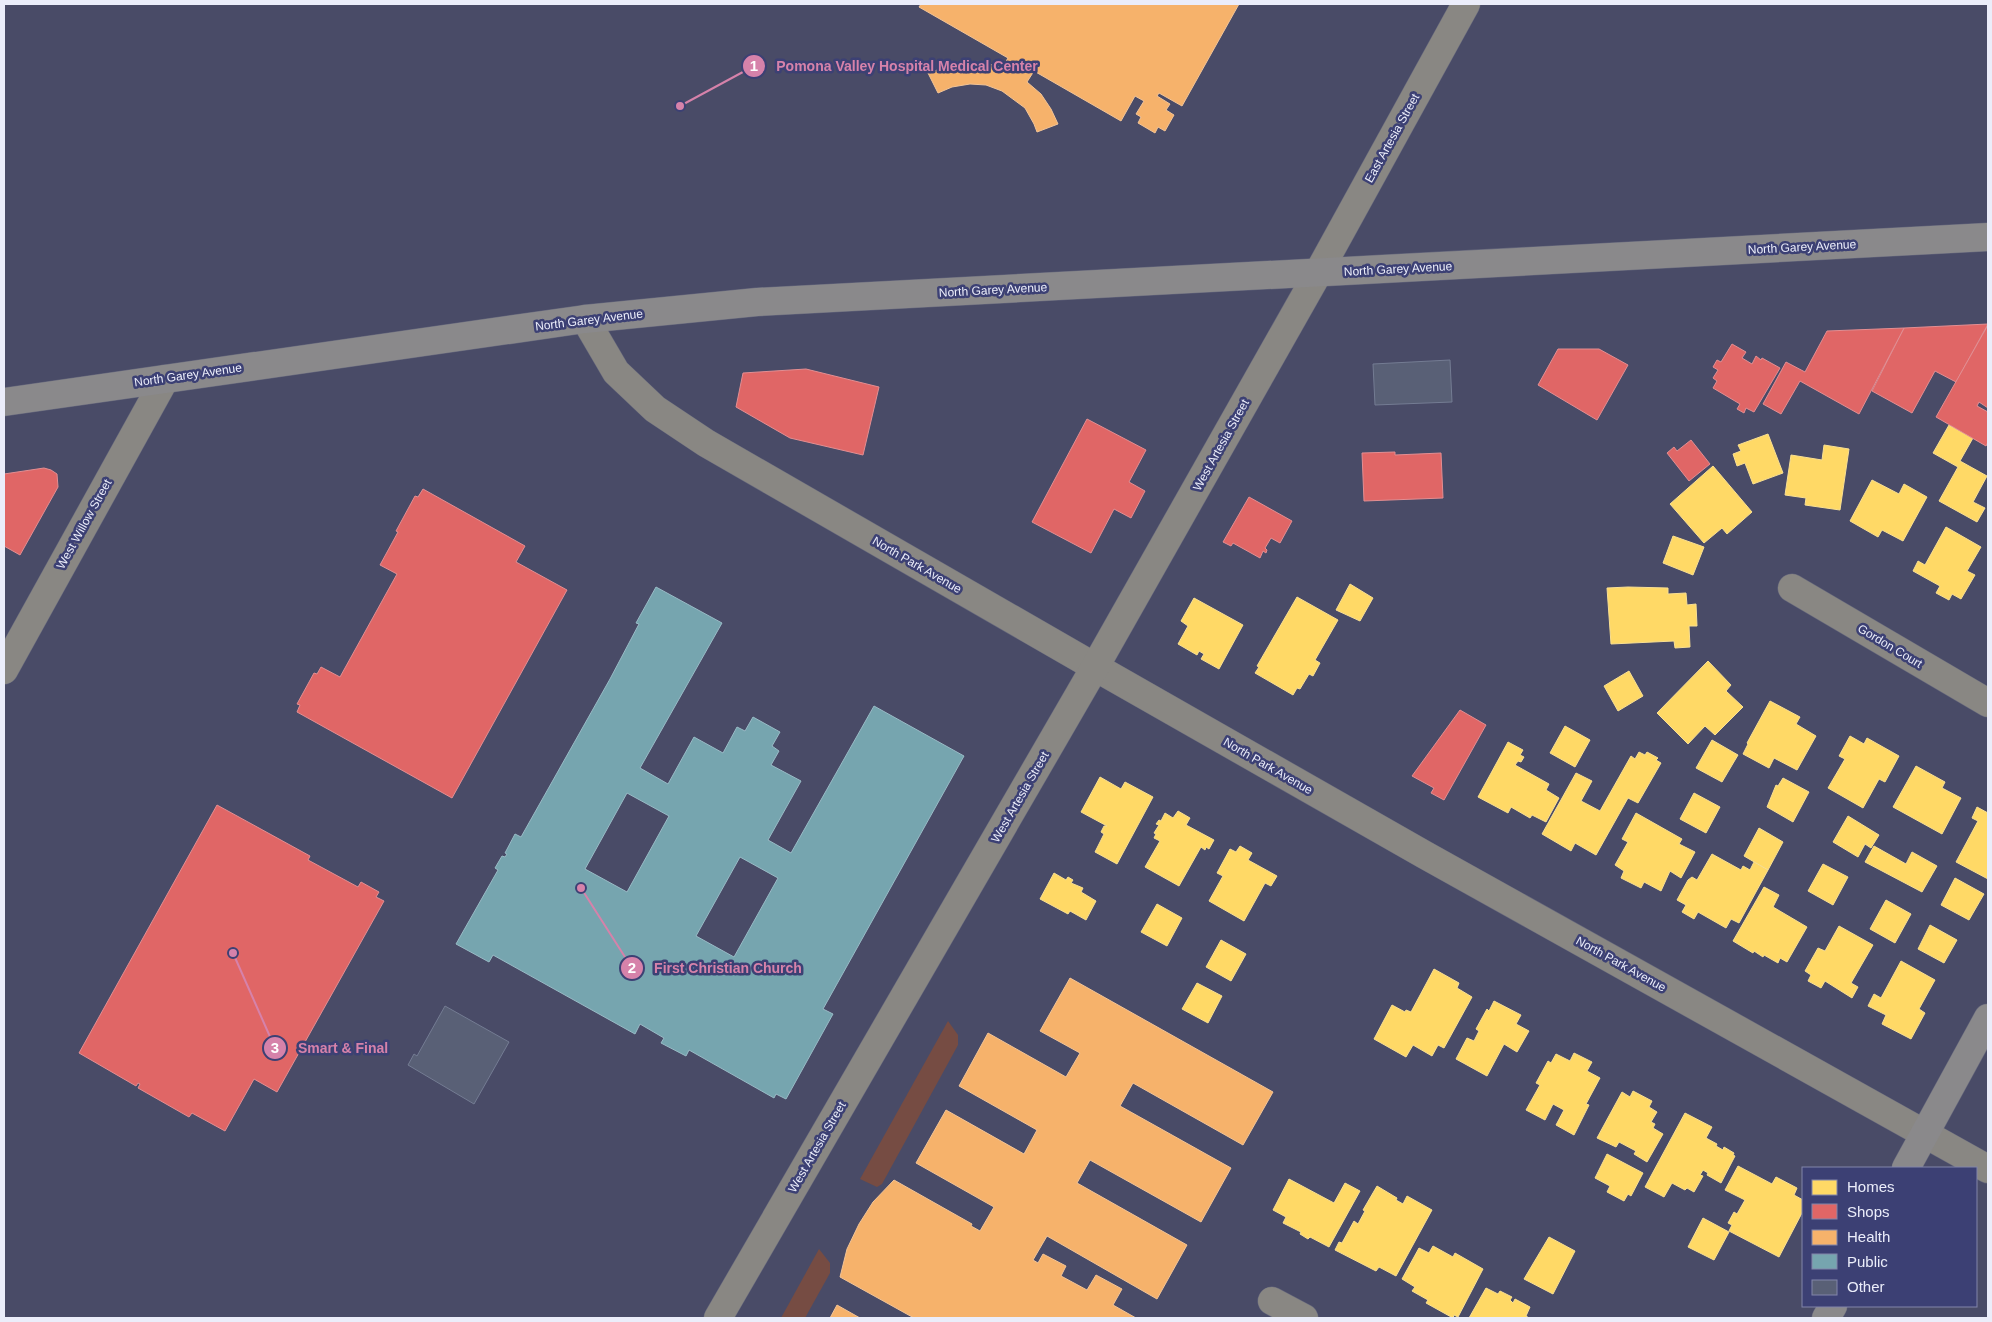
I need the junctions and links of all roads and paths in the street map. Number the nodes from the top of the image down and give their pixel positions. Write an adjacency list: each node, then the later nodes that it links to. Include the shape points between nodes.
1 (1466, 4): 3 (street, East Artesia Street)
2 (1988, 237): 3 (main road, North Garey Avenue)
3 (1318, 273): 4 (main road, North Garey Avenue, via 757,302); 8 (street, West Artesia Street)
4 (585, 319): 5 (main road, North Garey Avenue); 8 (street, North Park Avenue, via 616,372 655,410 706,443)
5 (165, 379): 6 (main road, North Garey Avenue); 9 (street, West Willow Street)
6 (4, 402)
7 (1792, 588): 10 (street, Gordon Court)
8 (1095, 667): 12 (street, North Park Avenue); 16 (street, West Artesia Street)
9 (4, 670)
10 (1988, 703)
11 (1988, 1018): 12 (main road)
12 (1925, 1133): 13 (main road); 14 (street, North Park Avenue)
13 (1907, 1167)
14 (1988, 1169)
15 (1272, 1301): 17 (street)
16 (718, 1318)
17 (1304, 1318)

